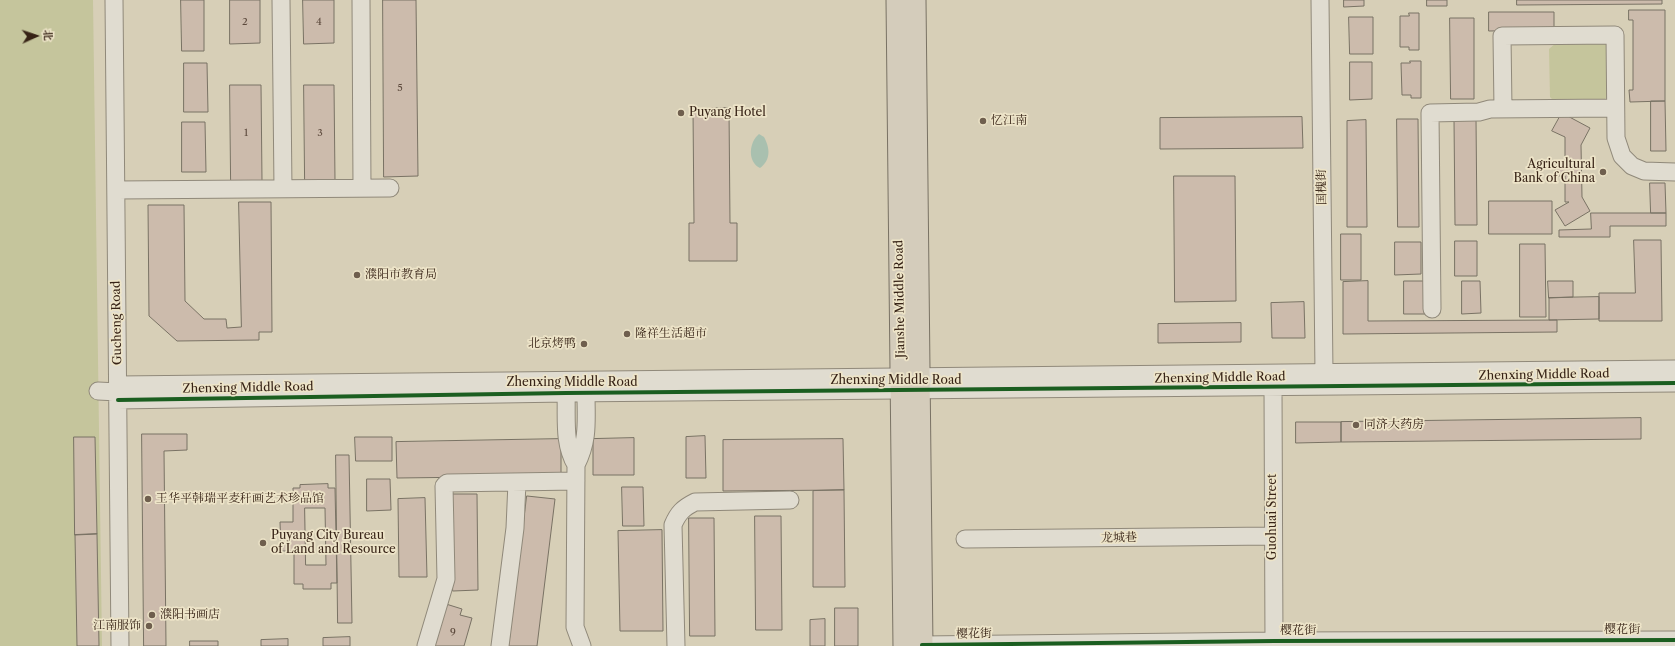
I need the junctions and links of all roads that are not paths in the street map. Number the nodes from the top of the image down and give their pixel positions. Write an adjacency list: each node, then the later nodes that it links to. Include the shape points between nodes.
1 (114, 0): 13 (street, Gucheng Road)
2 (281, 0): 12 (street)
3 (361, 0): 10 (street)
4 (897, 0): 18 (main road, Jianshe Middle Road)
5 (915, 0): 18 (main road, Jianshe Middle Road)
6 (1320, 0): 16 (street, 国槐街)
7 (1615, 108): 8 (street); 8 (street, via 1615,35 1600,35 1502,36); 9 (street, via 1616,138 1622,156 1632,166 1644,172)
8 (1503, 109): 14 (street, via 1479,112 1430,112)
9 (1675, 172)
10 (362, 188): 11 (street); 12 (street)
11 (390, 188)
12 (282, 189): 13 (street)
13 (116, 190): 21 (street, Gucheng Road)
14 (1432, 309)
15 (1675, 369): 16 (street, Zhenxing Middle Road)
16 (1324, 373): 18 (street, Zhenxing Middle Road)
17 (1675, 383): 19 (street, Zhenxing Middle Road)
18 (910, 384): 19 (street, Zhenxing Middle Road); 21 (street, Zhenxing Middle Road); 23 (street, Zhenxing Middle Road); 36 (main road, Jianshe Middle Road)
19 (1273, 387): 27 (street, Guohuai Street)
20 (98, 392): 21 (street)
21 (118, 392): 22 (street, Zhenxing Middle Road); 31 (street, Gucheng Road)
22 (566, 393): 23 (street, Zhenxing Middle Road); 24 (street, via 568,445)
23 (586, 393): 24 (street, via 587,433)
24 (576, 473): 25 (street); 34 (street, via 575,627)
25 (517, 482): 32 (street, via 448,483 444,486 446,580); 33 (street, via 515,528)
26 (790, 500): 35 (street, via 695,502 685,506 678,514 673,525)
27 (1273, 536): 28 (street, 龙城巷); 30 (street, Guohuai Street)
28 (965, 539)
29 (1675, 640): 30 (street, 樱花街)
30 (1274, 643): 36 (street, 樱花街)
31 (120, 646)
32 (426, 646)
33 (500, 646)
34 (582, 646)
35 (676, 646)
36 (916, 646)

